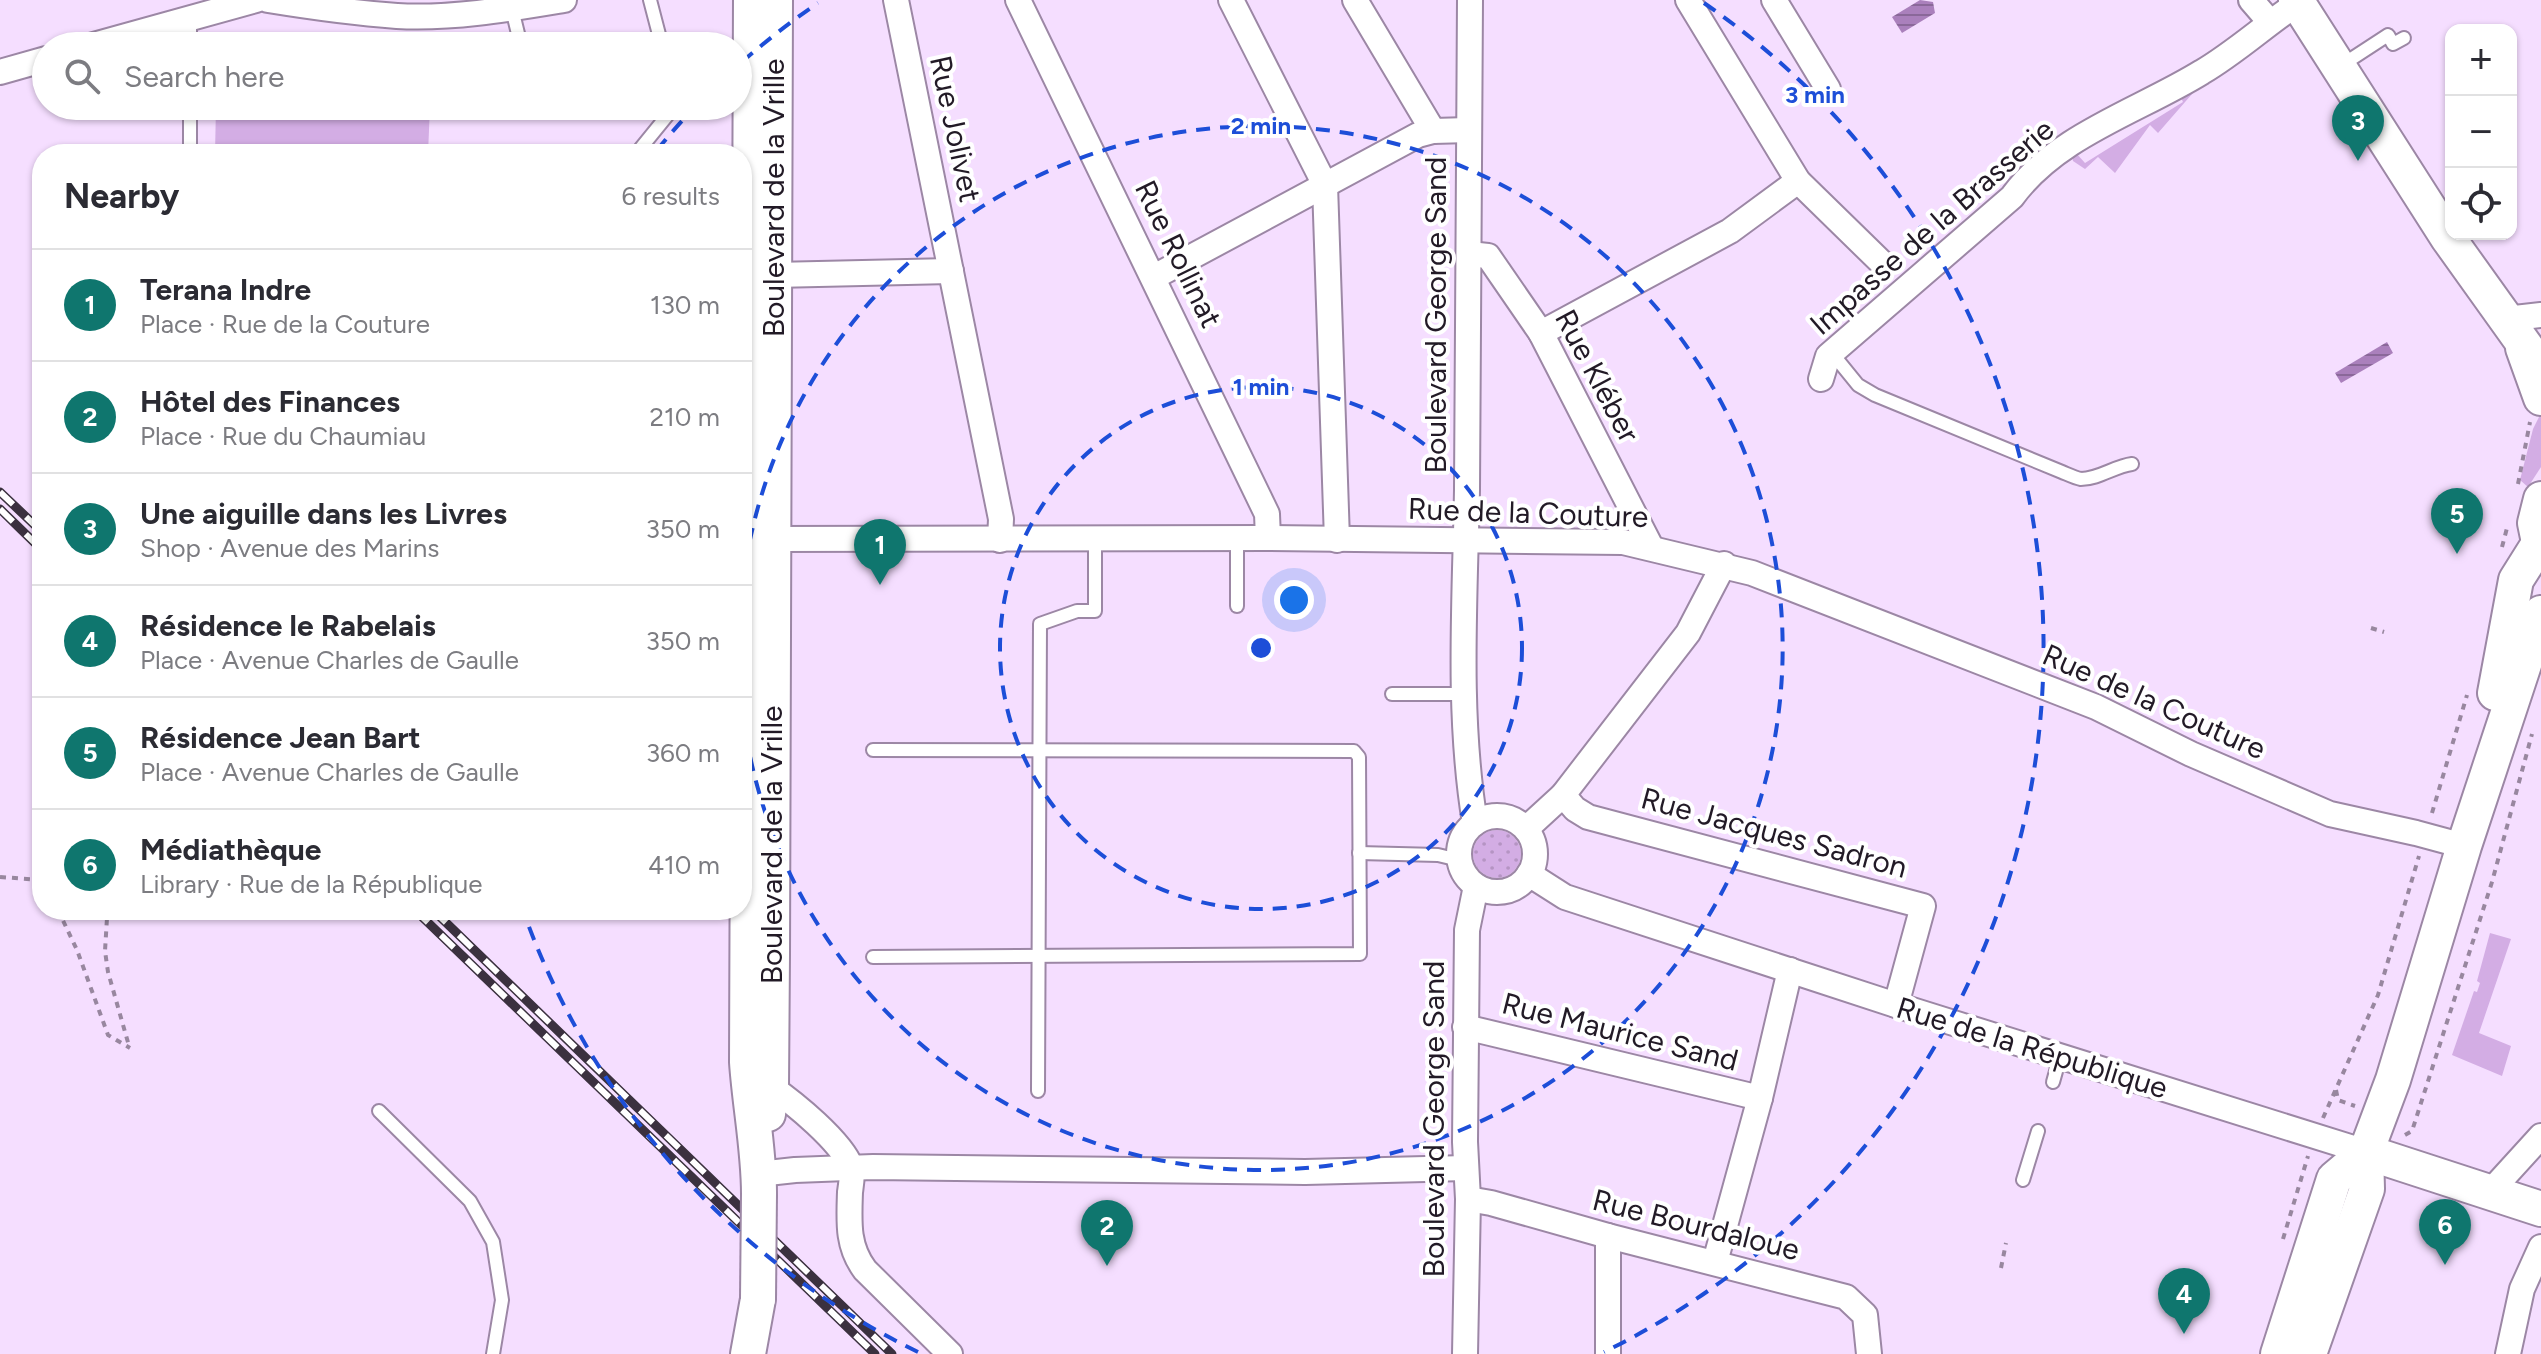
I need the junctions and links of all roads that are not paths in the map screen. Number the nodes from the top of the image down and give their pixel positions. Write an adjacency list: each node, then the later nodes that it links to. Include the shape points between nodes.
1 (256, 0): 17 (street)
2 (268, 0): 16 (street, via 400,16)
3 (564, 0): 16 (street)
4 (650, 0): 22 (lane)
5 (751, 0): 23 (main road, Boulevard de la Vrille)
6 (775, 0): 41 (main road, Boulevard de la Vrille)
7 (896, 0): 40 (street, Rue Jolivet)
8 (1018, 0): 42 (street, Rue Rollinat)
9 (1231, 0): 37 (street)
10 (1355, 0): 33 (street)
11 (1470, 0): 32 (street, Boulevard George Sand)
12 (1688, 0): 36 (street)
13 (1774, 0): 28 (street)
14 (2251, 0): 18 (street)
15 (2297, 2): 18 (street, Impasse de la Brasserie); 26 (main road)
16 (512, 9): 21 (lane)
17 (190, 17): 19 (street); 20 (lane)
18 (2270, 22): 46 (street, Impasse de la Brasserie, via 2202,72 2054,156)
19 (138, 32)
20 (190, 32)
21 (518, 32)
22 (658, 32)
23 (751, 32)
24 (2404, 38): 26 (lane, via 2393,44 2388,35)
25 (32, 63): 27 (street)
26 (2340, 67): 45 (main road, via 2448,238)
27 (0, 72)
28 (1828, 89)
29 (190, 120): 34 (lane)
30 (664, 120): 35 (lane)
31 (752, 120): 52 (main road, Boulevard de la Vrille)
32 (1469, 130): 33 (street); 38 (street, Boulevard George Sand)
33 (1433, 131): 37 (street)
34 (190, 144)
35 (644, 144)
36 (1798, 181): 39 (street); 44 (street, via 1730,231)
37 (1325, 185): 42 (street); 56 (street)
38 (1469, 254): 44 (street, Rue Kléber, via 1488,256); 57 (street, Boulevard George Sand)
39 (1883, 264)
40 (951, 271): 41 (street); 54 (street, Rue Jolivet, via 1001,519)
41 (774, 275): 52 (main road, Boulevard de la Vrille)
42 (1154, 277): 51 (street, Rue Rollinat, via 1267,514)
43 (2541, 315): 45 (street)
44 (1541, 333): 58 (street, Rue Kléber)
45 (2523, 344): 48 (main road)
46 (1832, 353): 47 (street, Impasse de la Brasserie); 49 (lane, via 1858,385 1875,395 2080,479)
47 (1821, 379)
48 (2536, 408)
49 (2132, 464)
50 (2529, 493): 59 (main road)
51 (1268, 538): 53 (street, Rue de la Couture); 56 (street, Rue de la Couture)
52 (755, 539): 54 (street, Rue de la Couture); 67 (main road, Boulevard de la Vrille)
53 (1237, 539): 55 (street, Rue de la Couture); 61 (lane)
54 (1000, 540): 55 (street, Rue de la Couture)
55 (1095, 540): 66 (lane, via 1095,611 1077,611 1040,624)
56 (1337, 540): 57 (street, Rue de la Couture)
57 (1466, 541): 58 (street, Rue de la Couture, via 1623,542); 64 (street, Boulevard George Sand)
58 (1651, 547): 60 (street, Rue de la Couture)
59 (2539, 549): 71 (main road, via 2516,580 2512,595)
60 (1724, 564): 68 (street, via 1688,633); 71 (street, Rue de la Couture, via 2096,707 2330,814)
61 (1237, 606)
62 (2541, 613): 71 (main road)
63 (1392, 694): 64 (lane)
64 (1463, 694): 69 (street, Boulevard George Sand)
65 (873, 750): 66 (lane)
66 (1040, 750): 72 (lane, via 1354,751 1359,757); 78 (lane)
67 (754, 795): 74 (main road, Boulevard de la Vrille); 85 (main road, Boulevard de la Vrille)
68 (1563, 795): 70 (street); 81 (street, Rue Jacques Sadron, via 1588,817 1923,906)
69 (1475, 823): 70 (street, via 1507,817); 73 (street, via 1462,839)
70 (1526, 829): 75 (street, via 1535,851)
71 (2464, 846): 91 (main road)
72 (1359, 853): 73 (lane); 78 (lane, via 1360,954)
73 (1459, 860): 76 (street)
74 (752, 871)
75 (1529, 874): 76 (street, via 1511,890); 80 (street, Rue de la République, via 1565,897)
76 (1476, 886): 82 (street, Boulevard George Sand, via 1467,930)
77 (751, 920): 94 (main road, Boulevard de la Vrille, via 747,1062)
78 (1039, 956): 79 (lane); 86 (lane)
79 (873, 957)
80 (1790, 970): 81 (street, Rue de la République); 87 (street)
81 (1896, 1005): 83 (street, Rue de la République)
82 (1465, 1027): 87 (street, Rue Maurice Sand); 93 (street, Boulevard George Sand)
83 (2060, 1057): 84 (lane); 91 (street, Rue de la République)
84 (2053, 1082)
85 (771, 1087): 92 (street, via 798,1107); 94 (main road, Boulevard de la Vrille)
86 (1038, 1091)
87 (1760, 1098): 101 (street)
88 (379, 1111): 103 (lane, via 470,1201 493,1242 502,1300)
89 (2038, 1131): 95 (lane)
90 (2541, 1136): 96 (street)
91 (2366, 1152): 96 (main road, Rue de la République); 110 (main road, via 2334,1179); 111 (main road, via 2367,1189)
92 (851, 1168): 93 (street); 94 (street); 106 (street, via 849,1236 855,1257)
93 (1466, 1168): 97 (street, Boulevard George Sand)
94 (759, 1172): 102 (main road, bridge)
95 (2023, 1180)
96 (2490, 1192): 98 (main road, Rue de la République)
97 (1468, 1199): 99 (street, Rue Bourdaloue); 107 (street, Boulevard George Sand)
98 (2541, 1209)
99 (1608, 1236): 101 (street, Rue Bourdaloue); 108 (street)
100 (2541, 1247): 112 (street, via 2522,1289)
101 (1715, 1262): 109 (street, Rue Bourdaloue, via 1846,1297 1865,1315)
102 (758, 1299): 104 (main road); 105 (main road)
103 (493, 1354)
104 (748, 1354)
105 (762, 1354)
106 (950, 1354)
107 (1465, 1354)
108 (1608, 1354)
109 (1869, 1354)
110 (2278, 1354)
111 (2309, 1354)
112 (2508, 1354)

